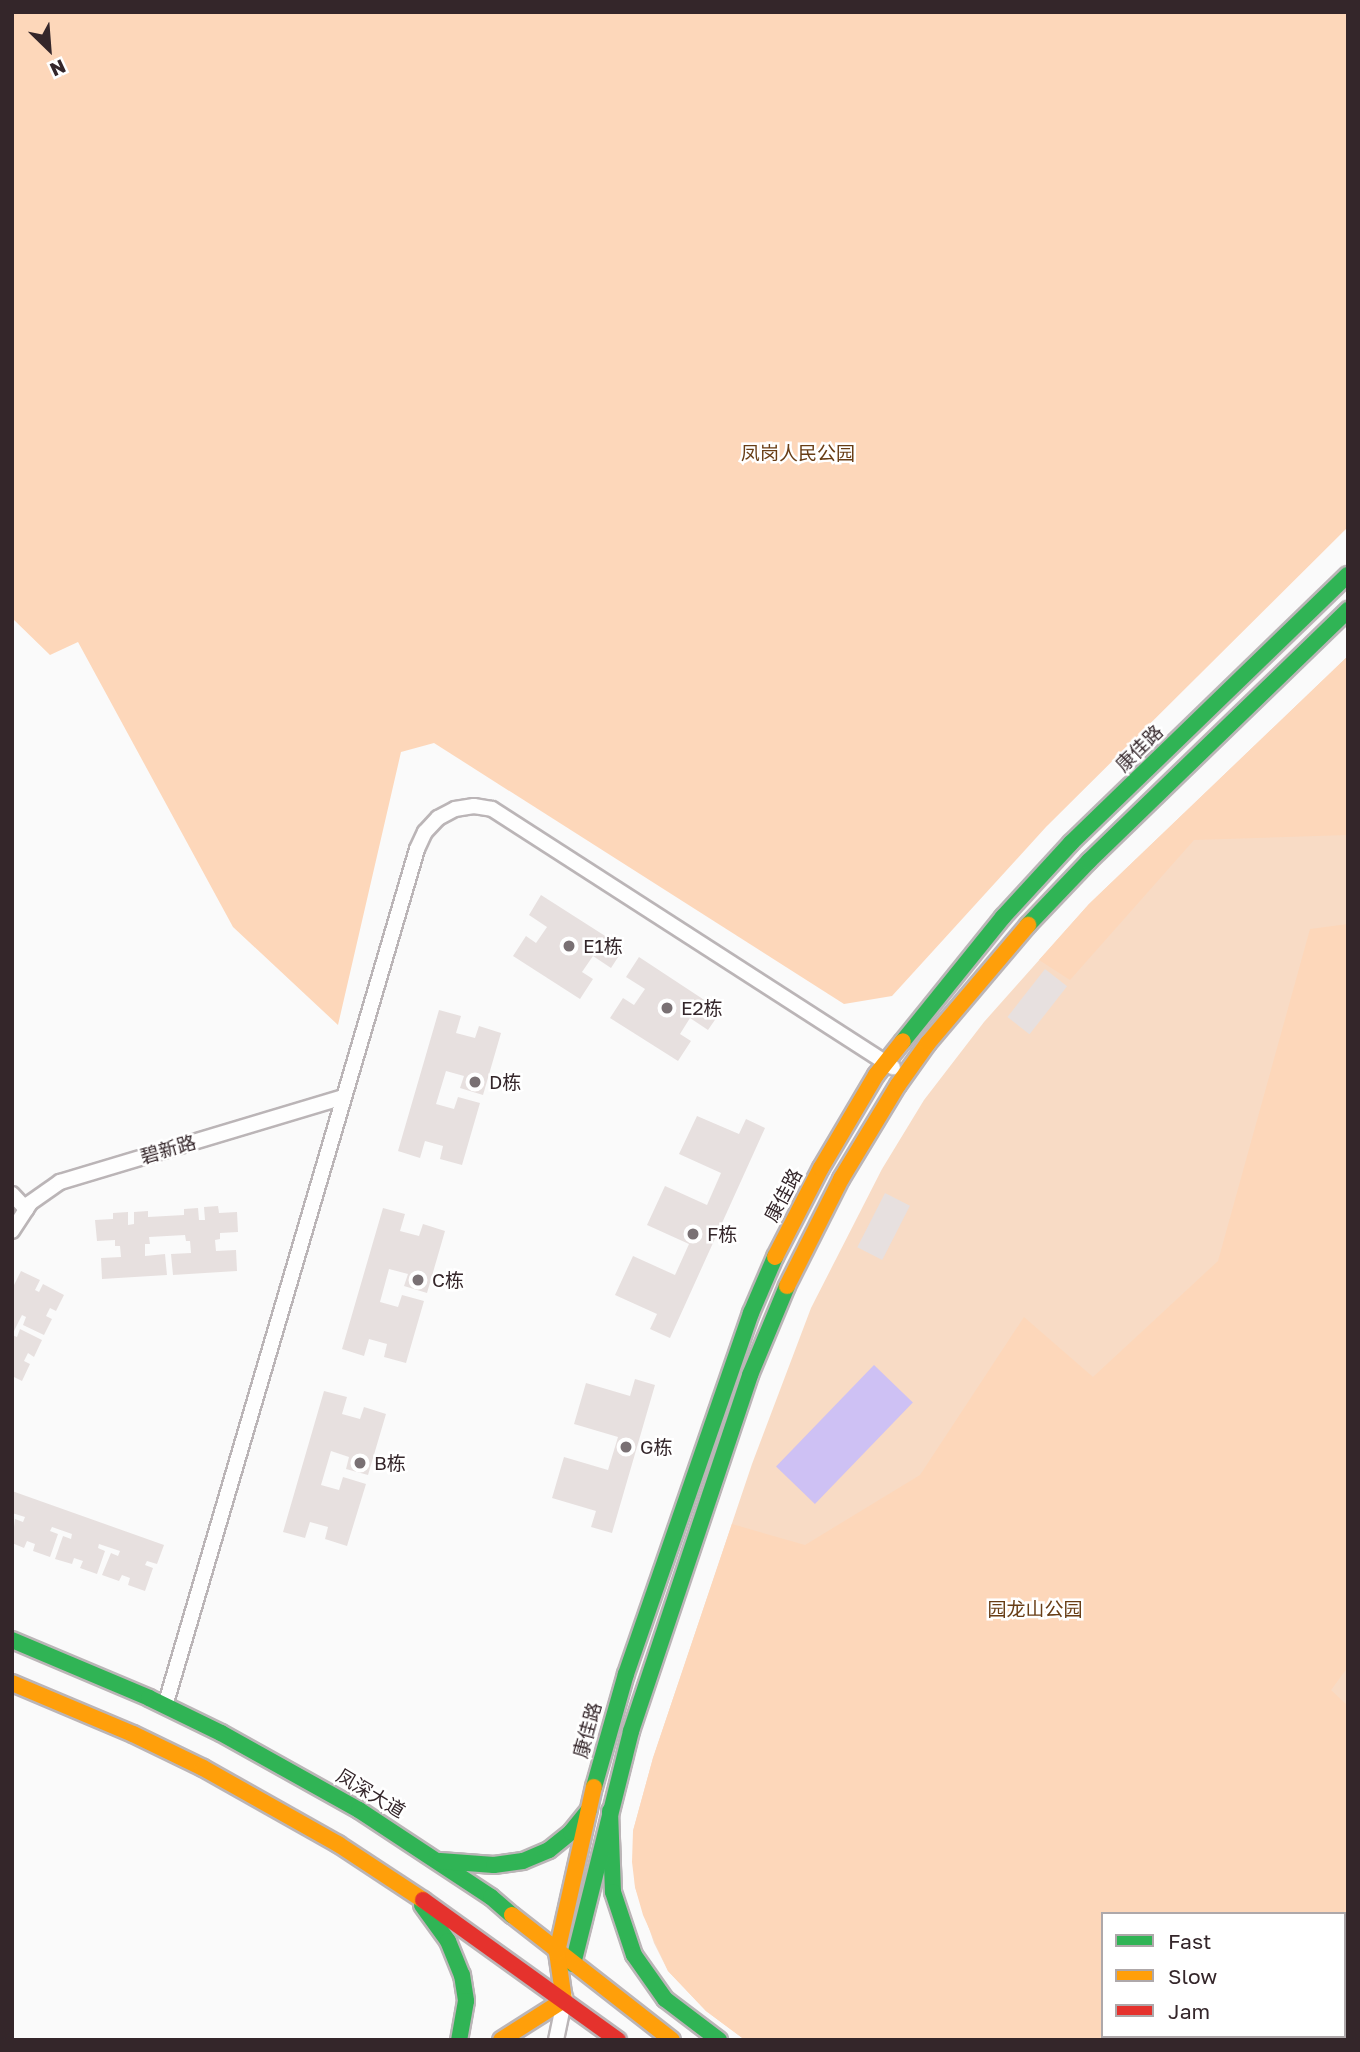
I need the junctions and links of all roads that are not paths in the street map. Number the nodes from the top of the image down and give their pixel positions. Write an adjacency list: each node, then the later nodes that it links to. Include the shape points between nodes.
1 (1348, 575): 3 (street, 康佳路, via 1037,878)
2 (1348, 610): 4 (street, via 1054,896 959,1004)
3 (886, 1062): 4 (street); 5 (street, via 492,809 474,806 438,818 417,849); 12 (street, 康佳路, via 796,1215 751,1312 626,1674)
4 (905, 1075): 13 (street, via 835,1190 767,1331 664,1628)
5 (344, 1097): 7 (street, 碧新路, via 68,1179 44,1191); 11 (street)
6 (12, 1194): 7 (street)
7 (26, 1209): 8 (street, 碧新路)
8 (12, 1231)
9 (12, 1640): 11 (street, 凤深大道)
10 (12, 1683): 15 (street, via 203,1768)
11 (165, 1706): 14 (street, 凤深大道, via 291,1770)
12 (589, 1810): 14 (street, via 549,1850 523,1861 494,1866); 16 (street, 康佳路)
13 (610, 1811): 17 (street); 24 (street, via 613,1892 634,1955 665,1999)
14 (439, 1861): 16 (street, 凤深大道)
15 (400, 1883): 18 (street); 19 (street, via 427,1910 463,1975 466,2001)
16 (557, 1952): 17 (street, 凤深大道); 18 (street, 康佳路)
17 (573, 1964): 18 (street); 23 (street, 凤深大道)
18 (565, 2000): 20 (street); 21 (street); 22 (street)
19 (459, 2040)
20 (501, 2040)
21 (556, 2040)
22 (618, 2040)
23 (672, 2040)
24 (719, 2040)

